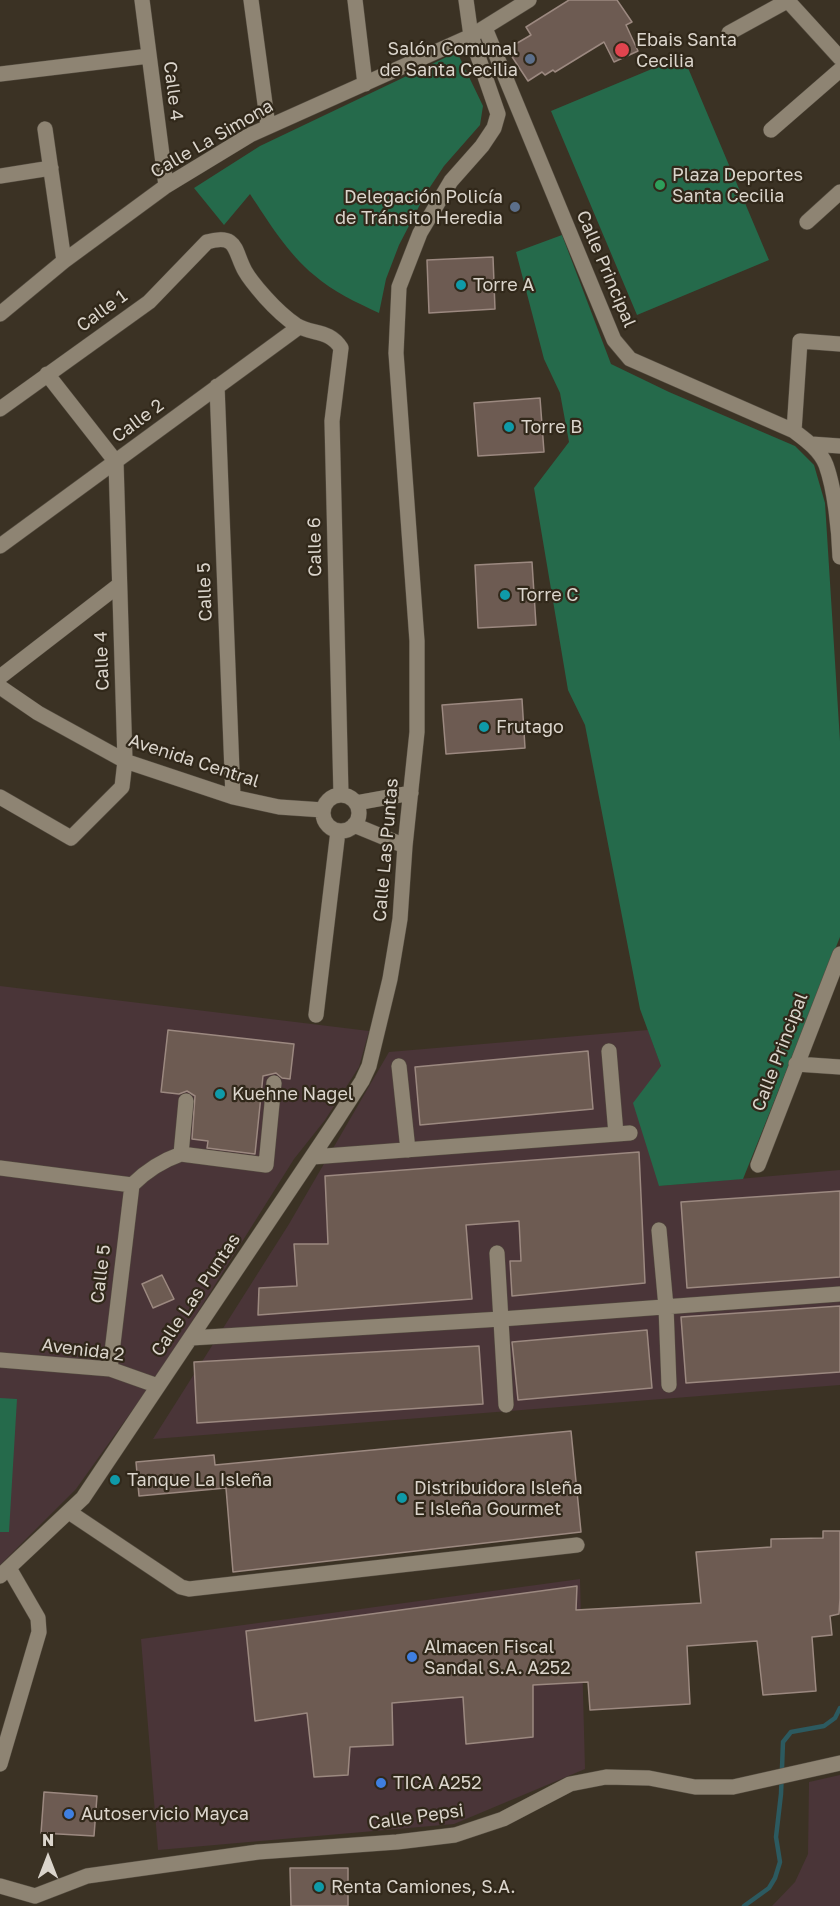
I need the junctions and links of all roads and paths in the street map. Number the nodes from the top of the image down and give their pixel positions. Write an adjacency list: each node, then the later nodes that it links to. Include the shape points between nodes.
1 (142, 0): 10 (street, Calle 4)
2 (251, 0): 15 (street)
3 (355, 0): 14 (street)
4 (466, 0): 9 (street)
5 (529, 0): 7 (street, Calle La Simona)
6 (788, 0): 8 (street); 11 (street)
7 (485, 28): 9 (street, Calle La Simona); 30 (street, Calle Principal, via 614,340 630,359)
8 (729, 33)
9 (471, 36): 14 (street, Calle La Simona); 41 (street, Calle Las Puntas, via 498,114 494,128 435,207 420,233 399,287 396,353 417,641 417,732)
10 (149, 56): 13 (street); 20 (street, Calle 4)
11 (840, 58)
12 (840, 70): 17 (street)
13 (0, 74)
14 (365, 84): 15 (street, Calle La Simona)
15 (268, 126): 20 (street, Calle La Simona)
16 (45, 129): 18 (street)
17 (771, 130)
18 (51, 168): 19 (street); 23 (street)
19 (0, 176)
20 (166, 186): 23 (street, Calle La Simona)
21 (840, 192): 22 (street)
22 (807, 222)
23 (64, 261): 24 (street, Calle La Simona)
24 (0, 314)
25 (299, 327): 27 (street, Calle 1, via 259,291 244,270 238,249 219,238 207,242 149,302); 28 (street, Calle 2); 42 (street, Calle 6, via 324,334 341,348 332,421)
26 (840, 344): 30 (street, via 800,341)
27 (47, 374): 29 (street, Calle 1); 33 (street)
28 (217, 386): 33 (street, Calle 2); 44 (street, Calle 5)
29 (0, 409)
30 (794, 431): 31 (street, Calle Principal)
31 (811, 444): 32 (street); 34 (street, Calle Principal, via 825,463)
32 (840, 446)
33 (116, 462): 35 (street, Calle 2); 37 (street, Calle 4)
34 (840, 545): 36 (street, Calle Principal)
35 (0, 546)
36 (840, 557)
37 (119, 585): 38 (street); 40 (street, Calle 4)
38 (0, 677)
39 (0, 687): 40 (street, Avenida Central, via 38,713)
40 (125, 761): 43 (street, Calle 4, via 122,787 71,838); 44 (street, Avenida Central)
41 (411, 793): 45 (street); 49 (street, Calle Las Puntas)
42 (341, 795): 45 (street); 46 (street, via 329,799)
43 (0, 797)
44 (232, 797): 46 (street, Avenida Central, via 279,807)
45 (356, 803): 47 (street, via 359,814)
46 (323, 810): 48 (street, via 324,821)
47 (354, 825): 48 (street); 49 (street)
48 (338, 831): 51 (street)
49 (405, 846): 60 (street, Calle Las Puntas, via 400,919 374,1048 362,1081)
50 (839, 959): 53 (street, Calle Principal)
51 (316, 1015)
52 (609, 1051): 58 (street, via 623,1134)
53 (796, 1064): 55 (street); 61 (street, Calle Principal)
54 (399, 1066): 58 (street)
55 (840, 1067)
56 (274, 1083): 59 (street, via 266,1165)
57 (186, 1101): 59 (street)
58 (408, 1150): 60 (street)
59 (181, 1154): 63 (street, via 147,1170)
60 (312, 1156): 69 (street, Calle Las Puntas)
61 (758, 1165)
62 (0, 1168): 63 (street)
63 (132, 1185): 71 (street, Calle 5)
64 (659, 1230): 67 (street)
65 (497, 1252): 68 (street)
66 (840, 1294): 67 (street)
67 (666, 1307): 68 (street); 72 (street)
68 (501, 1319): 69 (street); 74 (street)
69 (191, 1338): 73 (street, Calle Las Puntas)
70 (0, 1360): 71 (street, Avenida 2)
71 (110, 1369): 73 (street, Avenida 2)
72 (669, 1385)
73 (158, 1386): 75 (street, Calle Las Puntas, via 83,1498)
74 (506, 1405)
75 (69, 1512): 76 (street, via 189,1589); 77 (street, Calle Las Puntas)
76 (577, 1545)
77 (4, 1572): 79 (street, via 38,1618 39,1632)
78 (840, 1763): 81 (street, Calle Pepsi, via 733,1787 606,1777 570,1784 503,1819 455,1835 258,1851 87,1875)
79 (0, 1764)
80 (0, 1886): 81 (street)
81 (34, 1901)

